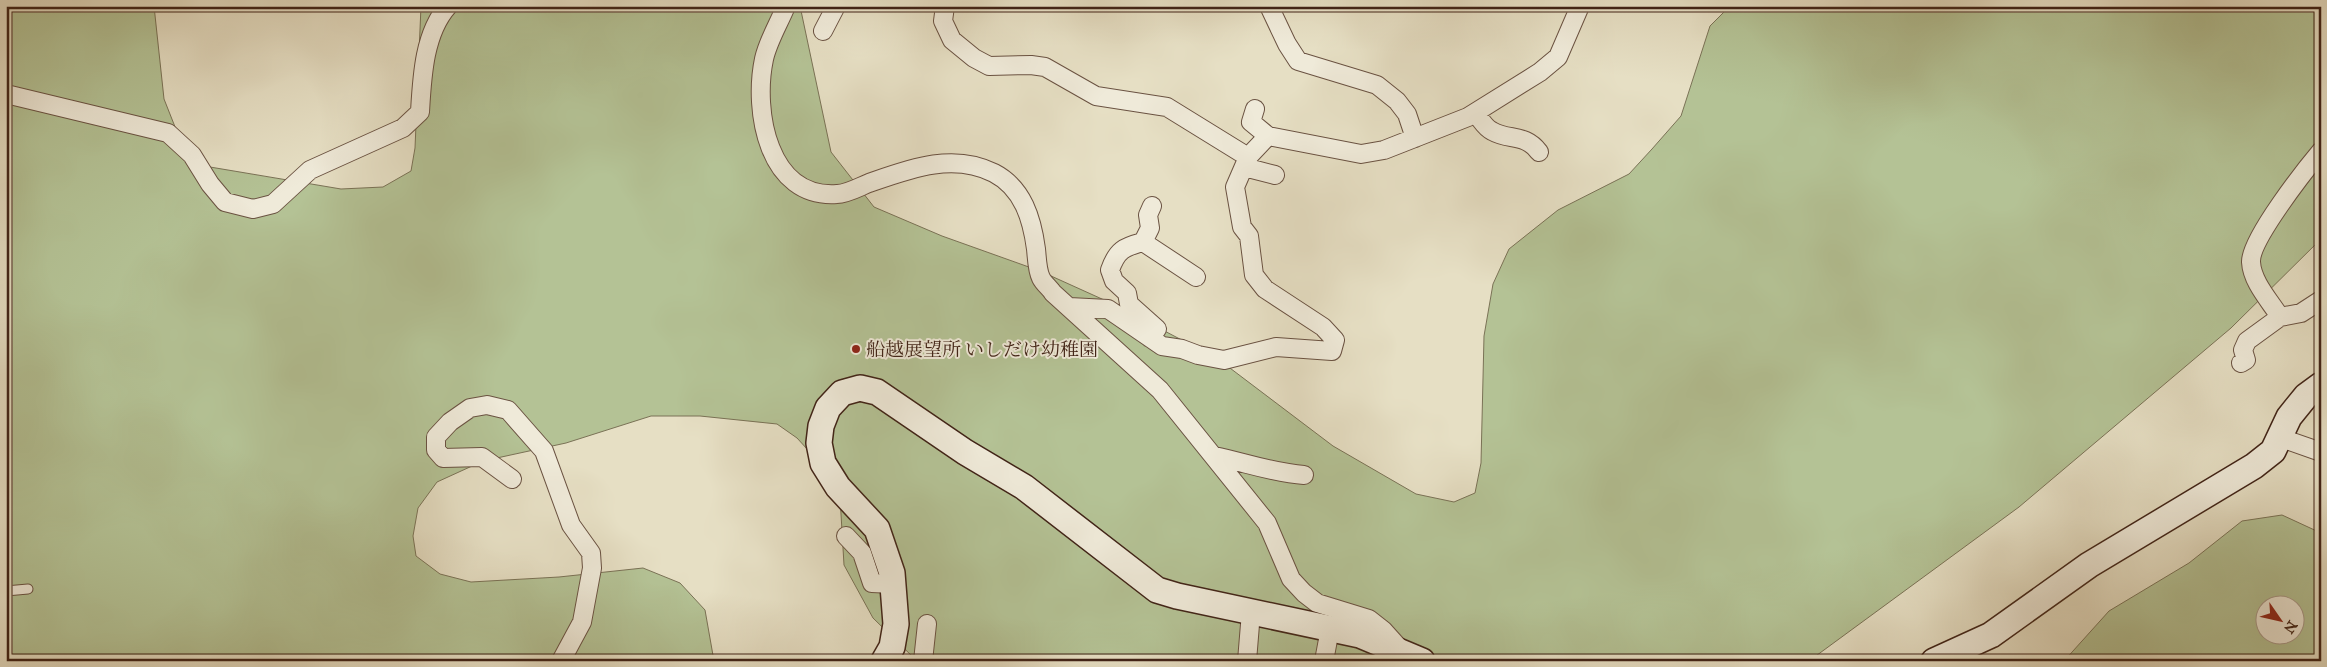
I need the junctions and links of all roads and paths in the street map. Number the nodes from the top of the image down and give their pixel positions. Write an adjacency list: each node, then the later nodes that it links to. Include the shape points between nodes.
1 (448, 6): 8 (street, via 431,35 422,80 420,112 403,128 310,170 273,204 253,209 225,202 192,155 168,133)
2 (786, 6): 21 (street, via 764,58 761,89 771,152 787,178 813,192 838,194 936,163 972,166 993,173 1011,185 1026,205 1041,278)
3 (836, 6): 7 (street)
4 (945, 6): 15 (street, via 943,21 952,40 989,66 1045,67 1096,96 1167,107)
5 (1269, 6): 12 (street, via 1286,44 1298,61 1377,85 1407,114)
6 (1580, 6): 10 (street, via 1558,57)
7 (823, 30)
8 (6, 94)
9 (1255, 109): 11 (street, via 1252,122)
10 (1475, 113): 12 (street); 13 (street, via 1491,131 1533,143)
11 (1268, 136): 12 (street, via 1360,154 1384,150); 15 (street)
12 (1414, 138)
13 (1539, 152)
14 (2321, 152): 22 (street, via 2309,164 2258,239 2251,261 2254,277)
15 (1246, 162): 16 (street); 23 (street, via 1235,187 1242,227 1249,236 1254,275 1265,289 1323,327 1335,340 1332,351 1276,347 1224,360 1162,346)
16 (1275, 175)
17 (1152, 206): 18 (street, via 1148,215 1150,228)
18 (1143, 242): 19 (street); 23 (street, via 1126,247 1115,258 1110,270 1114,280 1127,293 1129,304 1157,329)
19 (1196, 277)
20 (2321, 300): 22 (street, via 2300,312)
21 (1069, 307): 23 (street, via 1108,309); 28 (street, via 1160,390)
22 (2280, 317): 24 (street, via 2247,341 2244,350 2246,360)
23 (1150, 338)
24 (2240, 363)
25 (2321, 385): 26 (street, via 2306,396 2289,417)
26 (2281, 438): 27 (street); 44 (street, via 2273,451 2254,466 2089,564 1990,636)
27 (2321, 452)
28 (1214, 456): 29 (street, via 1248,462 1278,473); 38 (street, via 1267,523 1291,579 1304,593 1317,603 1368,619)
29 (1304, 475)
30 (512, 479): 39 (street, via 482,457 443,458 436,450 436,437 470,408 487,405 508,410 544,451 571,525 591,553 592,568 582,622)
31 (846, 536): 32 (street, via 862,553 872,583)
32 (893, 584): 35 (street, via 878,529 838,486 823,464 819,443 828,408 842,393 860,388 877,392 965,452 1024,487 1157,590); 40 (street, via 896,624 892,647)
33 (28, 589): 34 (lane)
34 (6, 592)
35 (1251, 612): 37 (street); 42 (street)
36 (927, 624): 41 (street)
37 (1330, 629): 38 (street, via 1360,635); 43 (street)
38 (1412, 659)
39 (561, 661)
40 (884, 661)
41 (923, 661)
42 (1246, 661)
43 (1324, 661)
44 (1934, 661)

